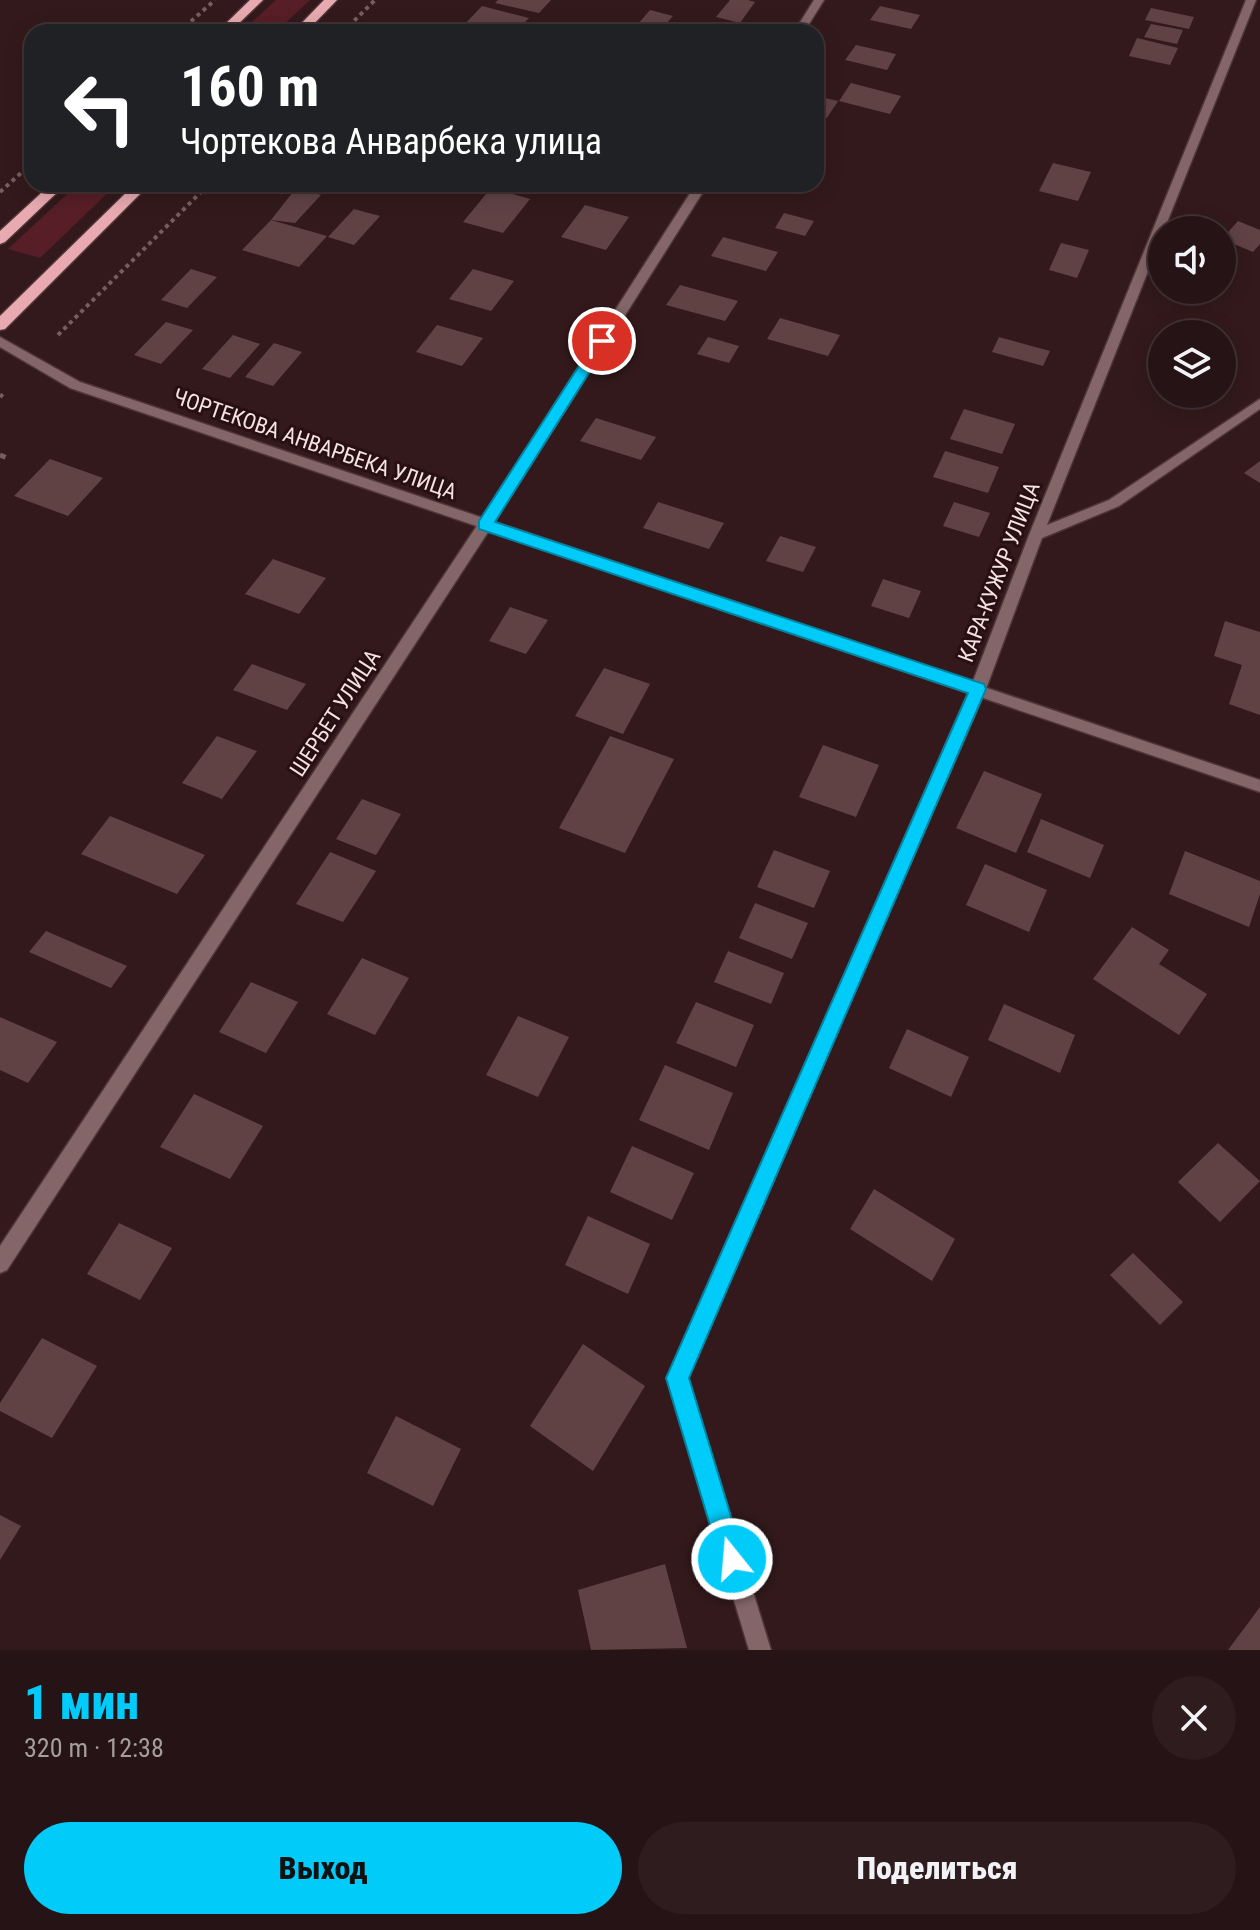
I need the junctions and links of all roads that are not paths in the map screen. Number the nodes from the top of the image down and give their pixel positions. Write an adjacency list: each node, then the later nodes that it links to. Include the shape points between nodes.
1 (257, 0): 5 (main road)
2 (331, 0): 6 (main road)
3 (819, 0): 7 (street)
4 (1251, 0): 16 (street, КАРА-КУЖУР УЛИЦА)
5 (232, 24)
6 (307, 24)
7 (804, 24)
8 (50, 192): 11 (main road)
9 (135, 192): 12 (main road)
10 (697, 192): 15 (street, ШЕРБЕТ УЛИЦА)
11 (0, 239)
12 (0, 325)
13 (0, 341): 15 (street, ЧОРТЕКОВА АНВАРБЕКА УЛИЦА, via 75,385)
14 (1260, 403): 16 (street, via 1114,503)
15 (485, 525): 17 (street, ЧОРТЕКОВА АНВАРБЕКА УЛИЦА); 19 (street, ШЕРБЕТ УЛИЦА)
16 (1036, 535): 17 (street, КАРА-КУЖУР УЛИЦА)
17 (978, 689): 18 (street, ЧОРТЕКОВА АНВАРБЕКА УЛИЦА); 20 (street, КАРА-КУЖУР УЛИЦА, via 677,1378)
18 (1260, 786)
19 (0, 1263)
20 (760, 1650)

